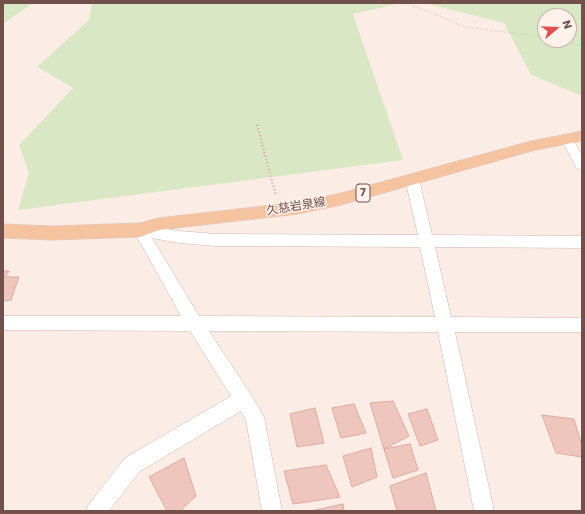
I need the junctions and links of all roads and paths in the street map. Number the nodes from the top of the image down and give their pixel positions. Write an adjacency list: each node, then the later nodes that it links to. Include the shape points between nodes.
1 (404, 3): 2 (path, via 464,27)
2 (537, 36)
3 (257, 124): 7 (path)
4 (574, 137): 5 (street); 6 (main road, 久慈岩泉線 / 7, via 531,146)
5 (582, 166)
6 (412, 180): 8 (main road, 久慈岩泉線 / 7, via 298,208 158,224); 10 (street)
7 (276, 196)
8 (140, 230): 9 (main road, 久慈岩泉線 / 7, via 52,233); 10 (street, via 216,240); 13 (street)
9 (3, 231)
10 (427, 241): 11 (street); 14 (street)
11 (582, 242)
12 (3, 323): 13 (street)
13 (194, 324): 14 (street); 16 (street)
14 (445, 325): 15 (street); 19 (street)
15 (582, 325)
16 (244, 400): 17 (street, via 132,465); 18 (street, via 255,417)
17 (96, 511)
18 (272, 511)
19 (484, 511)

